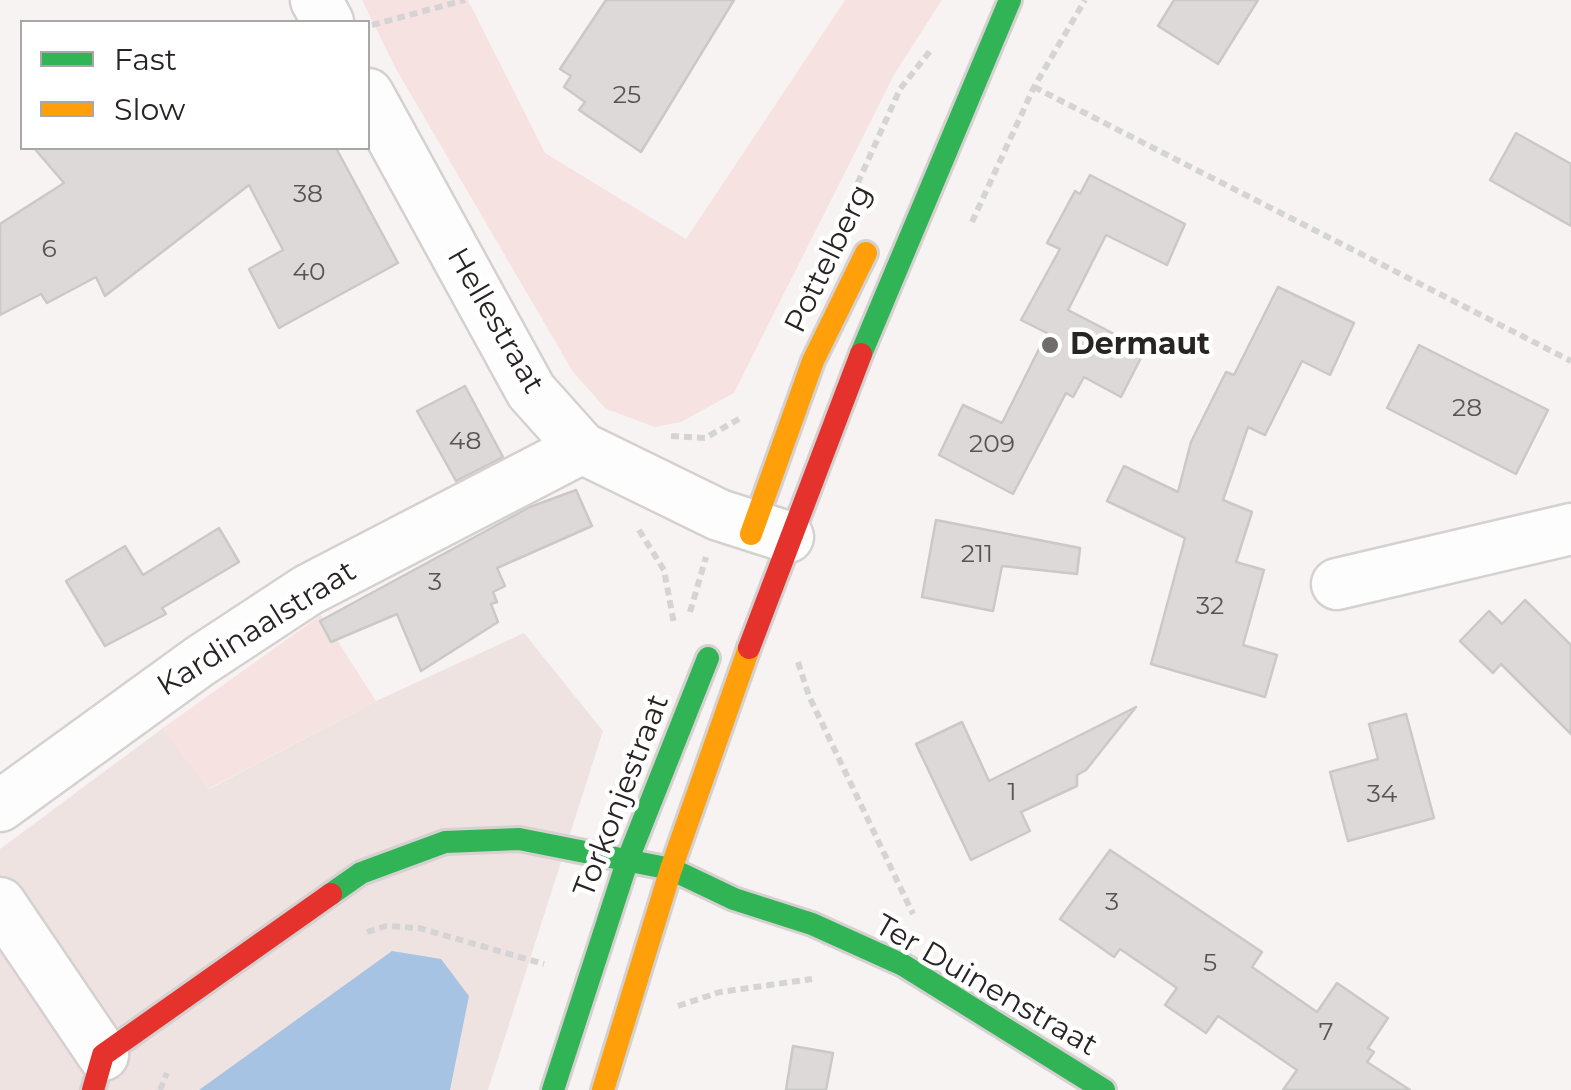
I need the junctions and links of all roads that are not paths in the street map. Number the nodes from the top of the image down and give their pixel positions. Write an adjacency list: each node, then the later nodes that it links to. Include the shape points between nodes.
1 (316, 0): 3 (street)
2 (1010, 0): 4 (main road, Pottelberg)
3 (355, 20)
4 (991, 36): 5 (main road, Pottelberg); 10 (main road, Pottelberg)
5 (948, 84)
6 (370, 98): 8 (street, Hellestraat, via 531,392)
7 (880, 223): 10 (main road, Pottelberg, via 813,361)
8 (582, 448): 10 (street, Hellestraat); 13 (street, Kardinaalstraat, via 308,590)
9 (1571, 529): 11 (street)
10 (761, 541): 15 (main road)
11 (1337, 584)
12 (714, 642): 14 (main road, Torkonjestraat)
13 (0, 806)
14 (628, 859): 15 (main road, Ter Duinenstraat); 17 (main road, Ter Duinenstraat, via 519,839 444,842 361,873); 18 (main road, Torkonjestraat)
15 (671, 868): 19 (main road); 20 (main road, Ter Duinenstraat, via 902,965)
16 (0, 903): 17 (street)
17 (98, 1073)
18 (552, 1090)
19 (603, 1090)
20 (1104, 1090)

